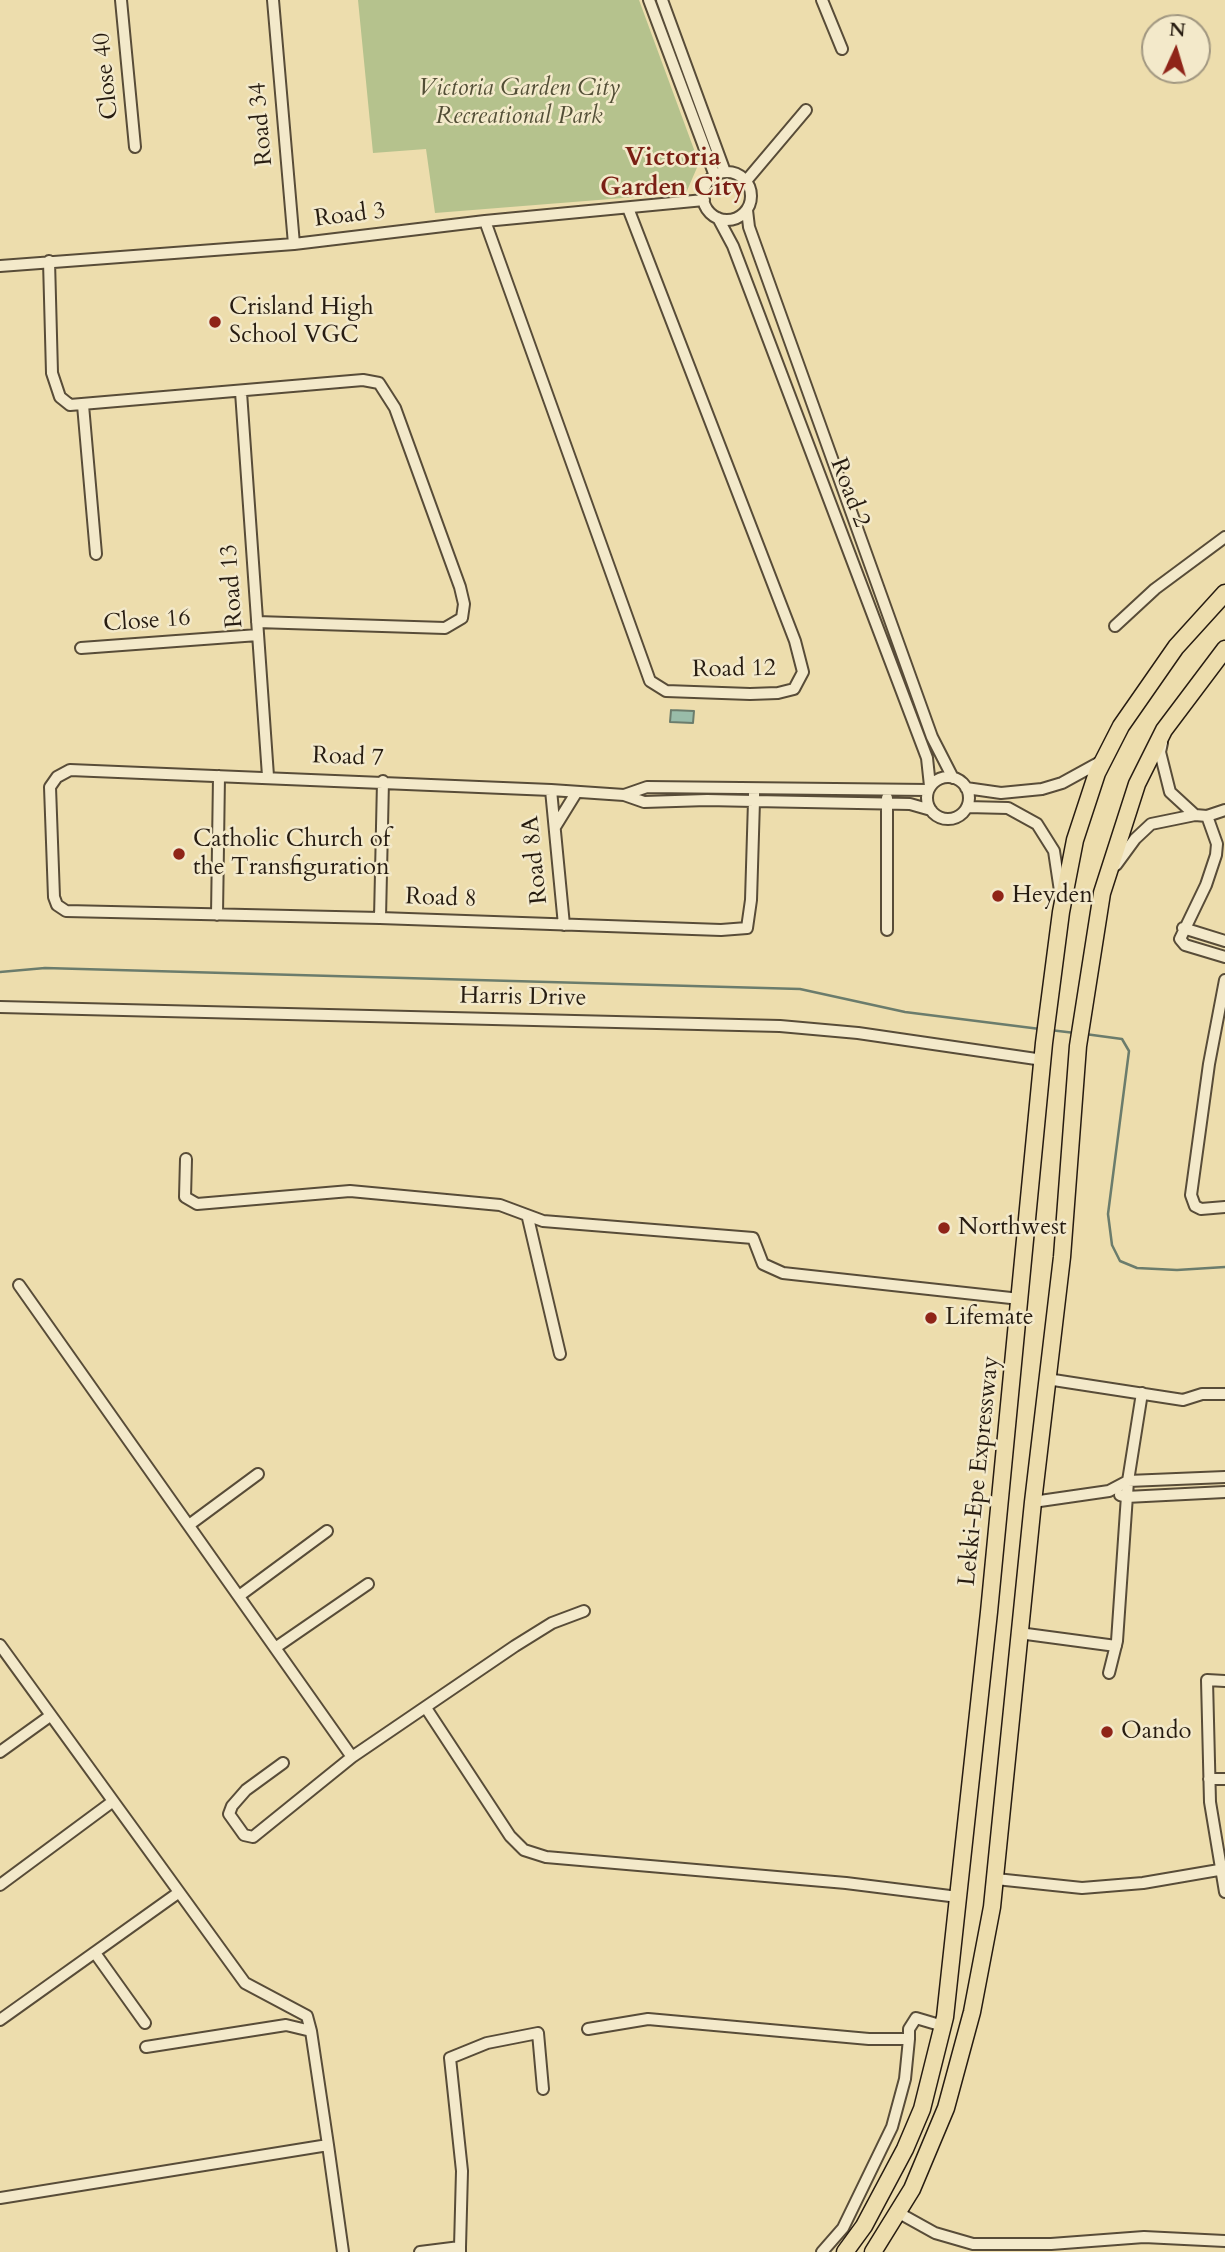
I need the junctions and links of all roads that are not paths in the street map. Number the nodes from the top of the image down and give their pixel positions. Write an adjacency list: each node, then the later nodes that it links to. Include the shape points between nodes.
1 (121, 0): 8 (street, Close 40)
2 (273, 0): 16 (street, Road 34)
3 (649, 0): 9 (street)
4 (662, 0): 9 (street)
5 (822, 0): 6 (street)
6 (842, 50)
7 (806, 110): 10 (street)
8 (135, 147)
9 (720, 174): 10 (street, via 733,172); 11 (street, via 706,184)
10 (746, 181): 13 (street, via 752,195)
11 (704, 200): 12 (street, Road 3); 14 (street)
12 (628, 208): 15 (street, Road 3); 15 (street, Road 12, via 795,641 803,671 794,689 760,694 666,691 650,681)
13 (747, 210): 14 (street, via 734,219); 34 (street, Road 2, via 749,227 932,737)
14 (718, 218): 36 (street, Road 2, via 733,246 927,758)
15 (485, 221): 16 (street, Road 3)
16 (294, 244): 17 (street, Road 3)
17 (49, 261): 18 (street, Road 3); 20 (street, via 52,373 60,397 70,405)
18 (0, 266)
19 (241, 393): 20 (street); 24 (street, Road 13); 24 (street, via 337,380 379,383 395,408 464,604 461,618 445,628)
20 (83, 405): 22 (street)
21 (1225, 537): 25 (street, via 1155,589)
22 (96, 554)
23 (1225, 593): 30 (highway, Lekki-Epe Expressway, via 1154,677)
24 (257, 622): 26 (street, Road 13)
25 (1115, 626)
26 (258, 635): 27 (street, Close 16); 33 (street, Road 13)
27 (81, 648)
28 (1225, 649): 29 (highway)
29 (1164, 730): 47 (street, via 1160,752 1170,792); 49 (highway, via 1137,784)
30 (1105, 759): 37 (street, via 1062,783 1022,792); 50 (highway, Lekki-Epe Expressway, via 1083,807)
31 (70, 771): 32 (street, Road 7); 51 (street, Road 8, via 50,787 57,905 66,911)
32 (219, 776): 33 (street, Road 7); 51 (street)
33 (268, 776): 35 (street, Road 7)
34 (953, 778): 36 (street, via 940,778); 37 (street)
35 (383, 781): 39 (street, Road 7); 52 (street)
36 (929, 788): 42 (street, Road 7); 45 (street)
37 (966, 788): 44 (street)
38 (754, 789): 41 (street, Road 7); 42 (street, Road 7); 43 (street, Road 8)
39 (551, 790): 40 (street, Road 7); 48 (street, Road 8A)
40 (576, 793): 41 (street, Road 7, via 624,795 644,802); 48 (street)
41 (707, 794): 43 (street, Road 7)
42 (887, 797): 43 (street, Road 7); 45 (street, Road 7); 55 (street)
43 (754, 801): 53 (street, Road 8, via 747,928)
44 (967, 807): 45 (street, via 950,819); 50 (street, via 1008,808 1037,824 1054,851)
45 (931, 810)
46 (1225, 810): 47 (street)
47 (1201, 816): 49 (street, via 1151,824 1119,860); 54 (street, via 1217,844 1216,855)
48 (555, 827): 53 (street, Road 8A)
49 (1102, 893): 67 (highway, via 1077,1046 1062,1257)
50 (1061, 912): 60 (highway, Lekki-Epe Expressway)
51 (218, 915): 52 (street, Road 8)
52 (380, 918): 53 (street, Road 8)
53 (564, 925)
54 (1183, 928): 56 (street); 57 (street, via 1181,942)
55 (887, 930)
56 (1222, 940)
57 (1220, 956)
58 (1225, 980): 62 (street, via 1191,1195 1201,1209)
59 (0, 1007): 60 (street, Harris Drive, via 780,1026)
60 (1042, 1060): 65 (highway, Lekki-Epe Expressway)
61 (186, 1159): 63 (street, via 184,1197 197,1204 363,1192 500,1205)
62 (1225, 1207)
63 (528, 1218): 65 (street, via 740,1235 753,1238 763,1264 783,1273); 66 (street)
64 (19, 1285): 77 (street)
65 (1020, 1298): 101 (highway, Lekki-Epe Expressway)
66 (560, 1354)
67 (1047, 1379): 68 (street); 76 (highway)
68 (1142, 1393): 69 (street, via 1182,1400); 72 (street)
69 (1225, 1394)
70 (258, 1474): 77 (street)
71 (1225, 1476): 72 (street)
72 (1128, 1481): 73 (street); 75 (street)
73 (1109, 1491): 75 (street); 76 (street)
74 (1225, 1492): 75 (street)
75 (1126, 1497): 84 (street)
76 (1033, 1502): 82 (highway)
77 (189, 1525): 80 (street)
78 (327, 1531): 80 (street)
79 (368, 1584): 85 (street)
80 (239, 1596): 85 (street)
81 (584, 1611): 88 (street, via 552,1623)
82 (1019, 1633): 84 (street); 97 (highway)
83 (0, 1645): 89 (street)
84 (1116, 1646): 86 (street)
85 (275, 1648): 91 (street)
86 (1109, 1673)
87 (1225, 1681): 93 (street, via 1207,1680)
88 (426, 1708): 91 (street); 101 (street, via 510,1836 524,1850 546,1857)
89 (50, 1716): 90 (street); 95 (street)
90 (0, 1752)
91 (352, 1757): 92 (street, via 253,1837 244,1835 229,1814 232,1806)
92 (283, 1763)
93 (1209, 1779): 94 (street); 96 (street)
94 (1225, 1779)
95 (112, 1802): 98 (street); 99 (street)
96 (1223, 1869): 97 (street, via 1082,1888); 100 (street)
97 (996, 1880): 104 (highway)
98 (0, 1885)
99 (178, 1892): 102 (street); 109 (street, via 245,1983 307,2016)
100 (1225, 1892)
101 (958, 1897): 103 (highway, Lekki-Epe Expressway)
102 (94, 1953): 105 (street); 106 (street)
103 (947, 1996): 104 (highway); 107 (highway, Lekki-Epe Expressway)
104 (974, 2000): 115 (highway, via 932,2148)
105 (0, 2020)
106 (145, 2023)
107 (943, 2026): 110 (street, via 916,2018); 121 (highway, Lekki-Epe Expressway, via 922,2109 905,2150)
108 (588, 2029): 110 (street, via 648,2019)
109 (311, 2031): 111 (street, via 286,2025); 113 (street)
110 (909, 2039): 120 (street, via 905,2079 892,2127 843,2228)
111 (146, 2047)
112 (542, 2089): 117 (street, via 538,2033 487,2043 450,2058 462,2171)
113 (328, 2145): 114 (street); 118 (street)
114 (0, 2198)
115 (899, 2213): 116 (street, via 935,2233 973,2244 1051,2245 1144,2237); 122 (highway)
116 (1225, 2240)
117 (460, 2249): 119 (street)
118 (343, 2252)
119 (420, 2252)
120 (822, 2252)
121 (845, 2252)
122 (873, 2252)

